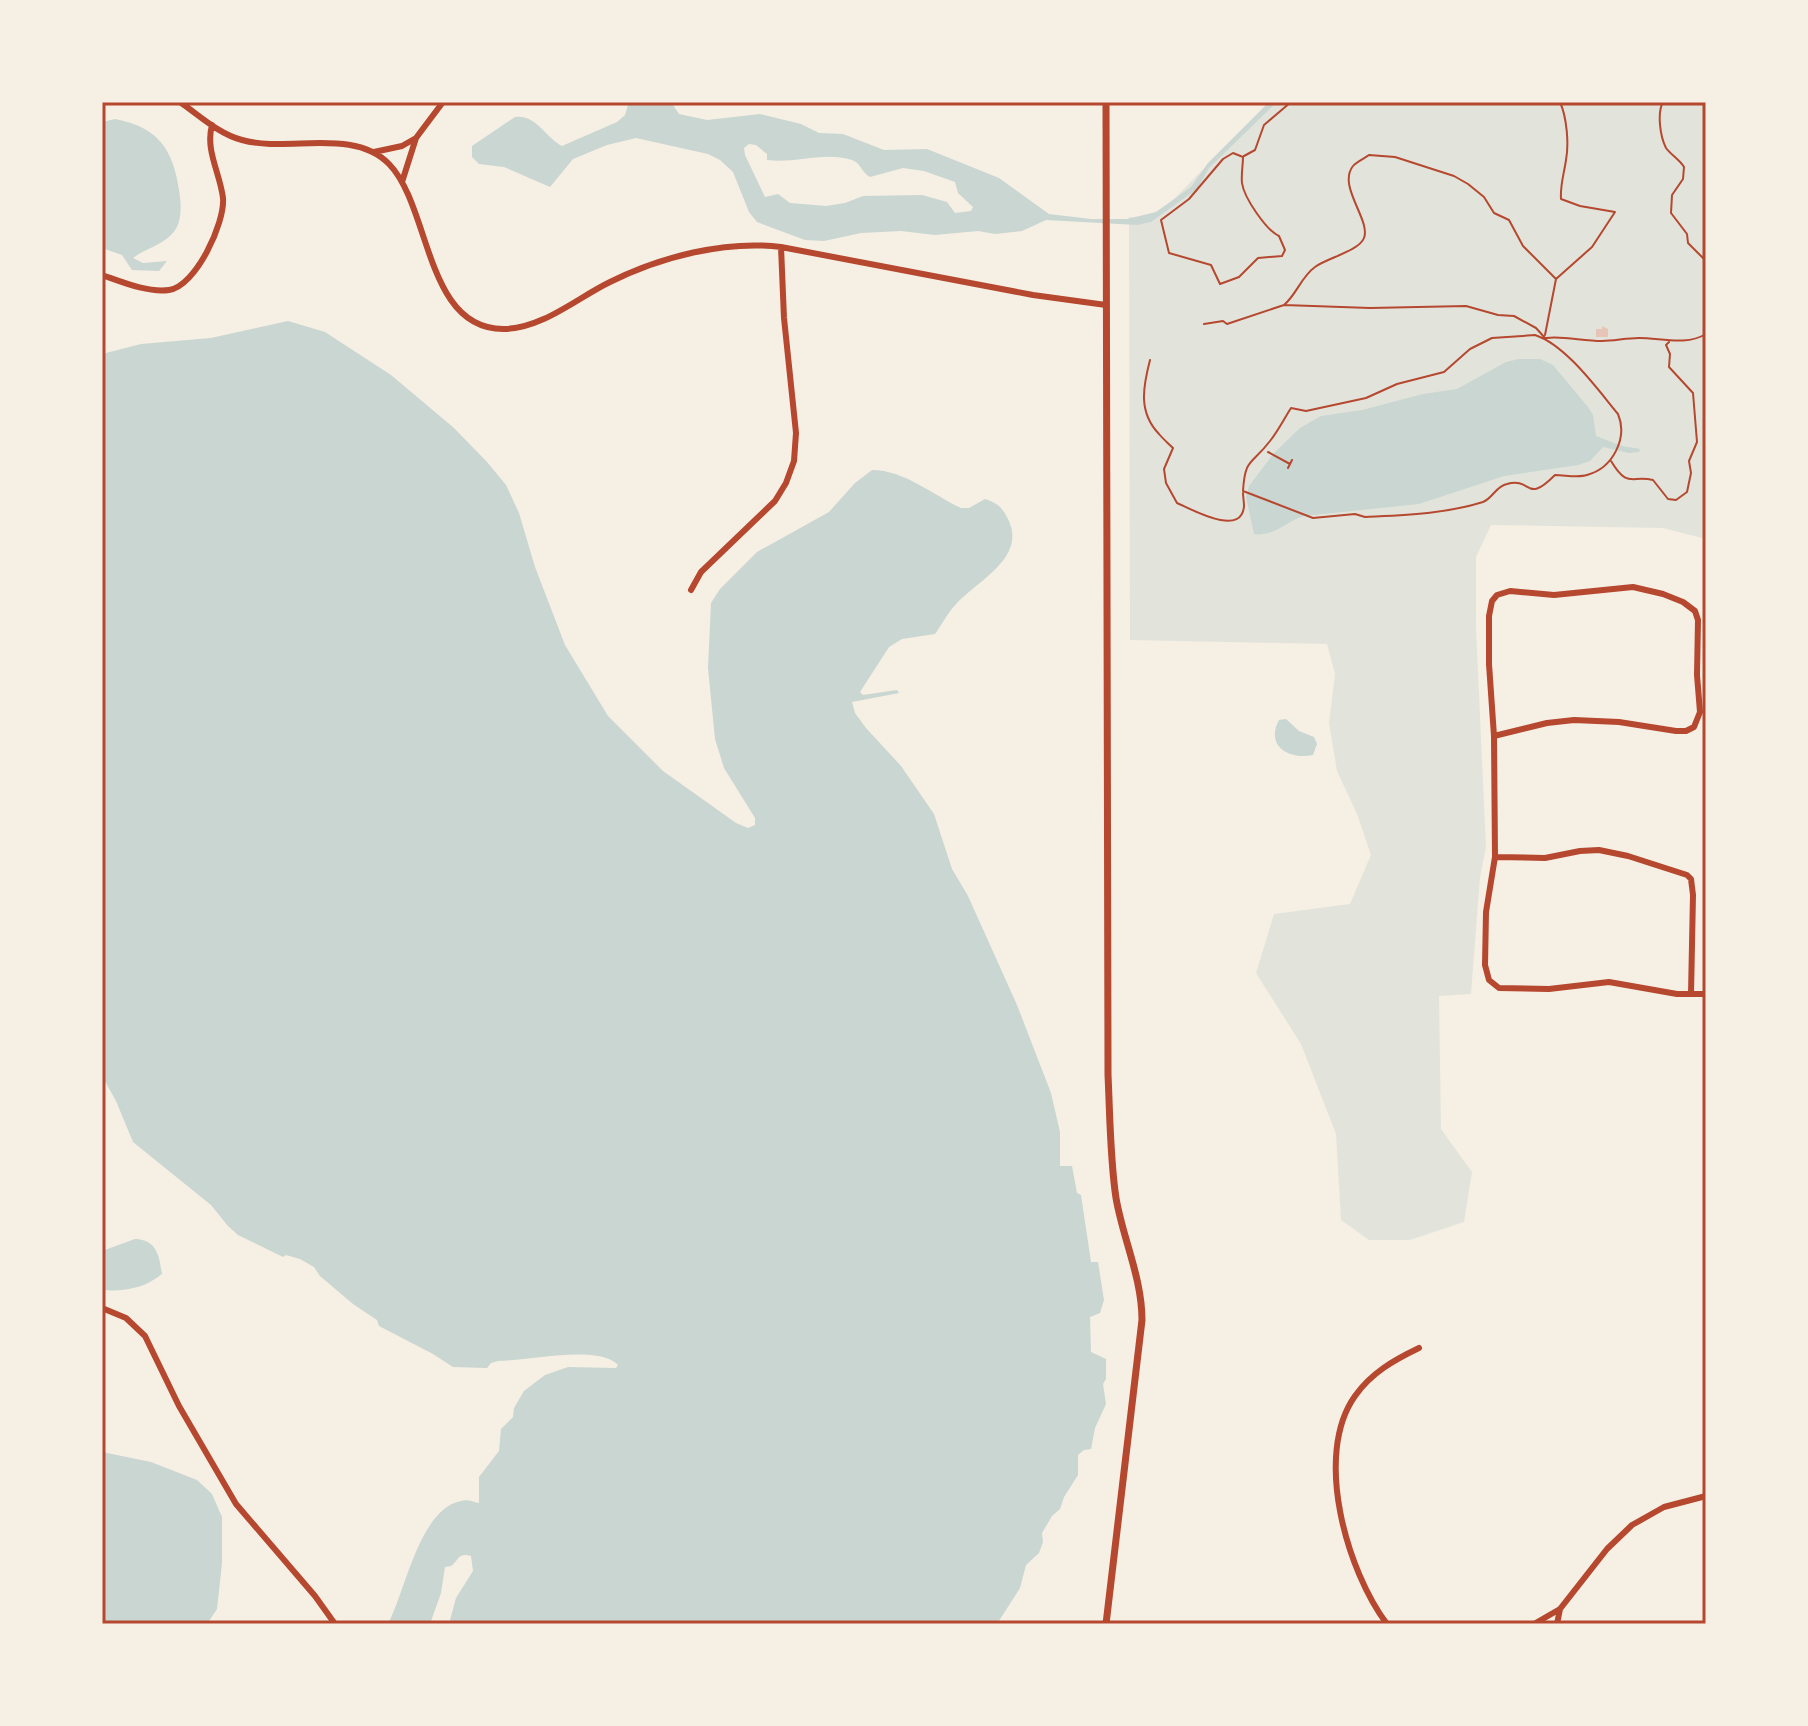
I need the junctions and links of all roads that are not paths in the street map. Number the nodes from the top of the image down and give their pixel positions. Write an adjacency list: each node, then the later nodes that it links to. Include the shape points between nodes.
1 (180, 102): 4 (street)
2 (443, 102): 5 (street)
3 (1106, 102): 10 (street)
4 (212, 125): 6 (street, via 255,143 340,145); 9 (street, via 211,151 223,204 217,232 197,267 170,290)
5 (416, 138): 6 (street); 7 (street)
6 (374, 153): 7 (street)
7 (402, 182): 8 (street, via 444,289 466,314 493,328 533,322 625,275 682,257 731,245)
8 (781, 247): 10 (street); 11 (street, via 794,461 775,501 701,572)
9 (102, 275)
10 (1106, 305): 21 (street, via 1108,1075 1116,1198 1142,1320)
11 (691, 590)
12 (1494, 736): 12 (street, via 1574,720 1676,731 1694,727 1700,712 1695,611 1663,594 1633,587 1497,595 1489,616); 13 (street)
13 (1495, 857): 14 (street, via 1545,858 1599,850 1687,875 1693,895); 14 (street, via 1486,912 1486,974 1494,985 1549,989 1609,982)
14 (1691, 994): 15 (street)
15 (1706, 994)
16 (102, 1308): 20 (street, via 126,1318 145,1336 236,1504)
17 (1419, 1348): 22 (street, via 1366,1383 1343,1418 1338,1442 1337,1484 1346,1533 1368,1592)
18 (1706, 1496): 19 (street, via 1664,1507 1632,1525)
19 (1560, 1609): 23 (street); 24 (street)
20 (335, 1624)
21 (1106, 1624)
22 (1387, 1624)
23 (1534, 1624)
24 (1557, 1624)

